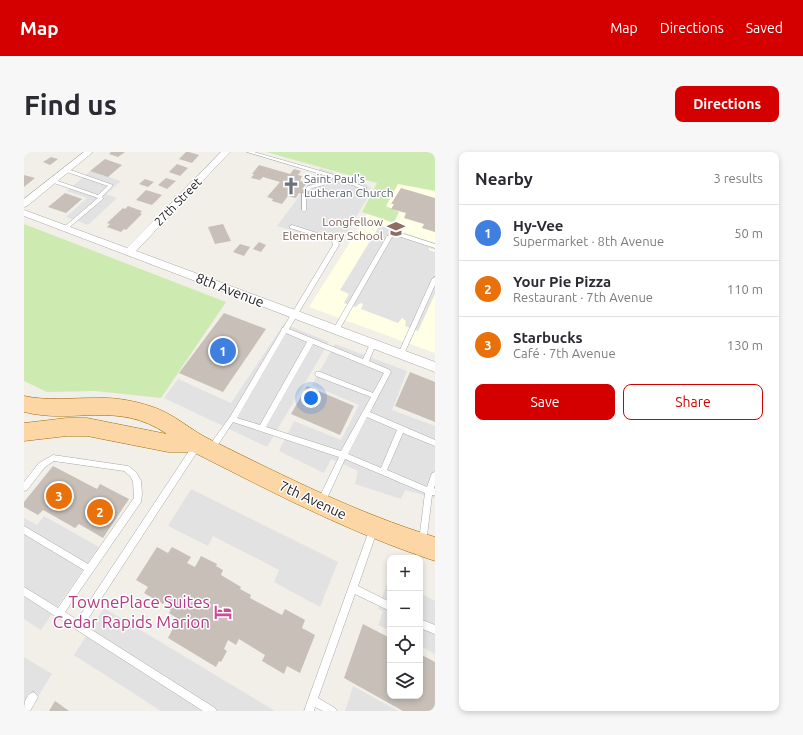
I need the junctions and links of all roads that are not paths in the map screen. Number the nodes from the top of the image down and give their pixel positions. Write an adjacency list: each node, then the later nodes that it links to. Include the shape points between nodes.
1 (89, 152): 4 (street)
2 (226, 152): 15 (street, 27th Street)
3 (249, 152): 7 (lane)
4 (66, 170): 5 (street); 8 (lane, via 111,185)
5 (52, 181): 8 (lane); 9 (street)
6 (322, 184): 10 (lane, via 310,187 305,192)
7 (365, 188)
8 (99, 197): 13 (lane, via 101,198)
9 (24, 204)
10 (304, 210)
11 (24, 213): 13 (street, 8th Avenue)
12 (292, 227): 17 (lane, via 334,240 336,245)
13 (66, 228): 15 (street, 8th Avenue)
14 (435, 246): 19 (lane, via 398,234 390,236)
15 (130, 252): 17 (street, 8th Avenue)
16 (435, 279): 22 (lane)
17 (294, 314): 18 (lane); 19 (street, 8th Avenue)
18 (284, 330): 20 (lane); 29 (lane)
19 (336, 330): 21 (street, 8th Avenue)
20 (311, 341): 23 (lane); 30 (lane)
21 (373, 344): 22 (street, 8th Avenue); 23 (lane)
22 (401, 354): 24 (street, 8th Avenue)
23 (365, 362): 26 (lane, via 388,372)
24 (435, 367)
25 (318, 374): 26 (lane)
26 (375, 396): 28 (lane)
27 (24, 404): 34 (main road, 7th Avenue, via 40,408 124,408 150,415 171,425)
28 (366, 414): 31 (lane); 35 (lane)
29 (232, 419): 30 (lane); 34 (lane)
30 (262, 428): 35 (lane)
31 (400, 428): 33 (lane); 36 (lane)
32 (24, 432): 34 (main road, 7th Avenue, via 87,427 168,443)
33 (435, 443)
34 (201, 446): 40 (main road, 7th Avenue); 50 (lane)
35 (343, 455): 36 (lane); 40 (lane)
36 (383, 472): 39 (lane)
37 (435, 475): 39 (lane)
38 (24, 488): 44 (lane, via 42,465 53,458 125,468 133,472 139,484 138,499)
39 (432, 492): 43 (lane)
40 (320, 504): 41 (main road, 7th Avenue)
41 (374, 528): 43 (main road, 7th Avenue); 45 (lane)
42 (24, 530): 44 (lane)
43 (429, 547)
44 (89, 569): 48 (lane)
45 (353, 588): 47 (lane); 53 (lane)
46 (24, 591): 48 (lane)
47 (387, 605)
48 (59, 613): 50 (lane)
49 (423, 624): 51 (lane)
50 (78, 626): 55 (lane)
51 (435, 630)
52 (33, 697): 54 (lane)
53 (313, 700): 56 (lane); 57 (lane)
54 (24, 711)
55 (212, 711)
56 (309, 711)
57 (332, 711)

